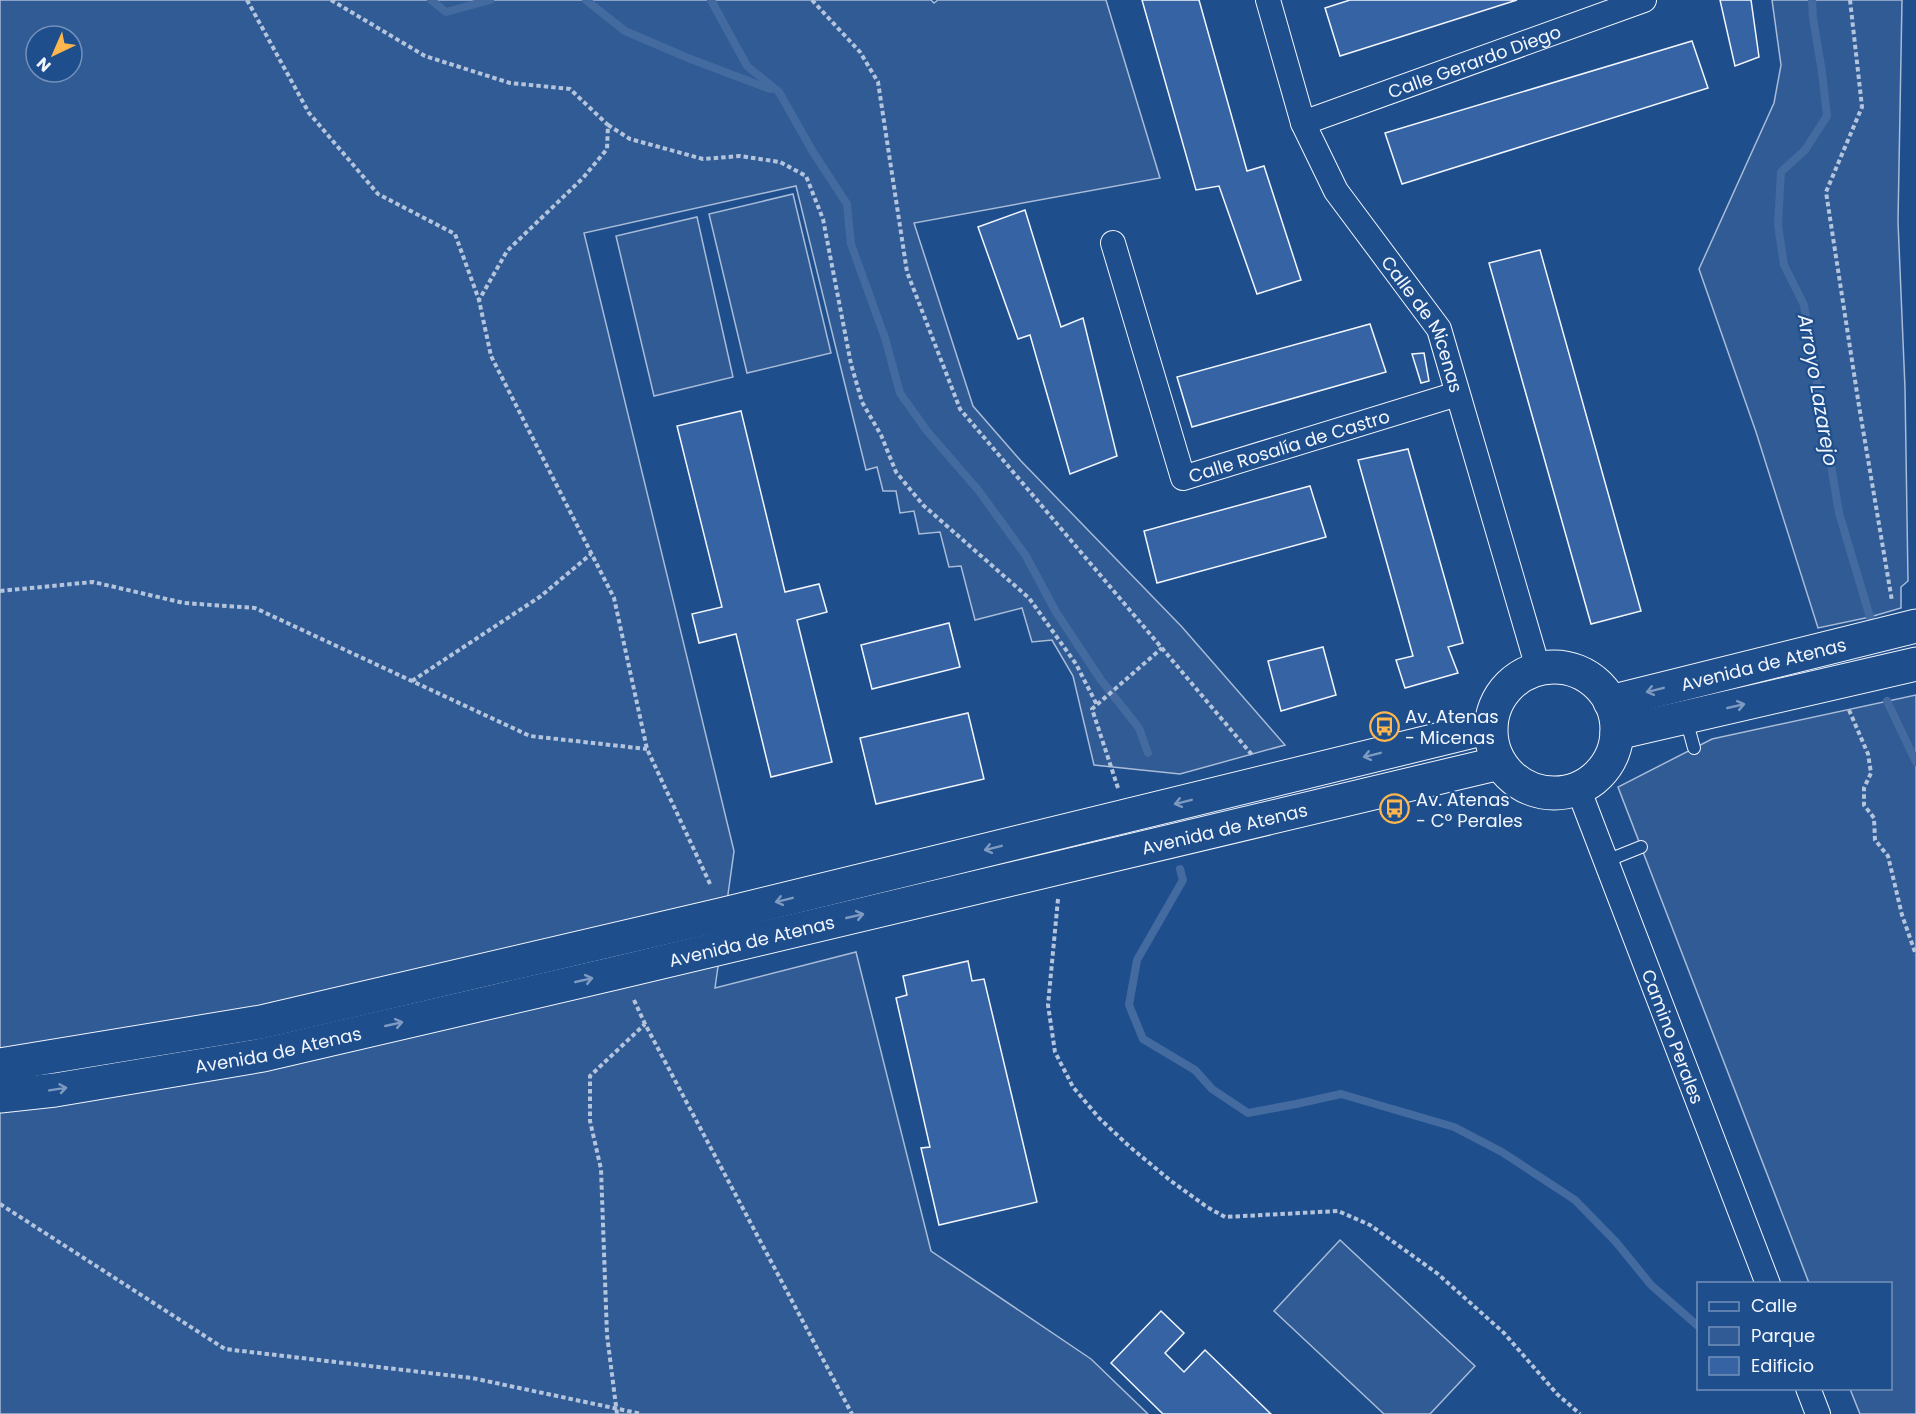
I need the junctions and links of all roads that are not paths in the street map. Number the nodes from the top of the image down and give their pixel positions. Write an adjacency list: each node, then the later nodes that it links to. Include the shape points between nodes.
1 (1268, 0): 3 (street, Calle de Micenas)
2 (1644, 0): 3 (street, Calle Gerardo Diego)
3 (1303, 123): 5 (street, Calle de Micenas, via 1336,191 1439,329)
4 (1113, 243): 5 (street, Calle Rosalía de Castro, via 1183,478)
5 (1457, 394): 8 (street, Calle de Micenas)
6 (1907, 628): 9 (main road, Avenida de Atenas, one-way to 9)
7 (1916, 664): 10 (main road, Avenida de Atenas, one-way to 7)
8 (1538, 668): 9 (main road, via 1572,669 1588,677 1601,688); 11 (main road, via 1520,676 1505,690)
9 (1614, 717): 10 (main road, Avenida de Atenas); 14 (main road, via 1614,750 1606,766)
10 (1685, 717): 12 (lane)
11 (1490, 727): 13 (main road); 17 (main road, Avenida de Atenas, one-way to 17, via 261,1023)
12 (1694, 748)
13 (1500, 763): 14 (main road, via 1515,779 1534,790 1557,793); 18 (main road, Avenida de Atenas, one-way to 13, via 263,1054)
14 (1578, 788): 16 (street, Camino Perales)
15 (1641, 846): 16 (lane)
16 (1606, 861): 19 (street, Camino Perales)
17 (0, 1065)
18 (0, 1096)
19 (1767, 1282)
20 (1808, 1390): 21 (street)
21 (1818, 1414)

